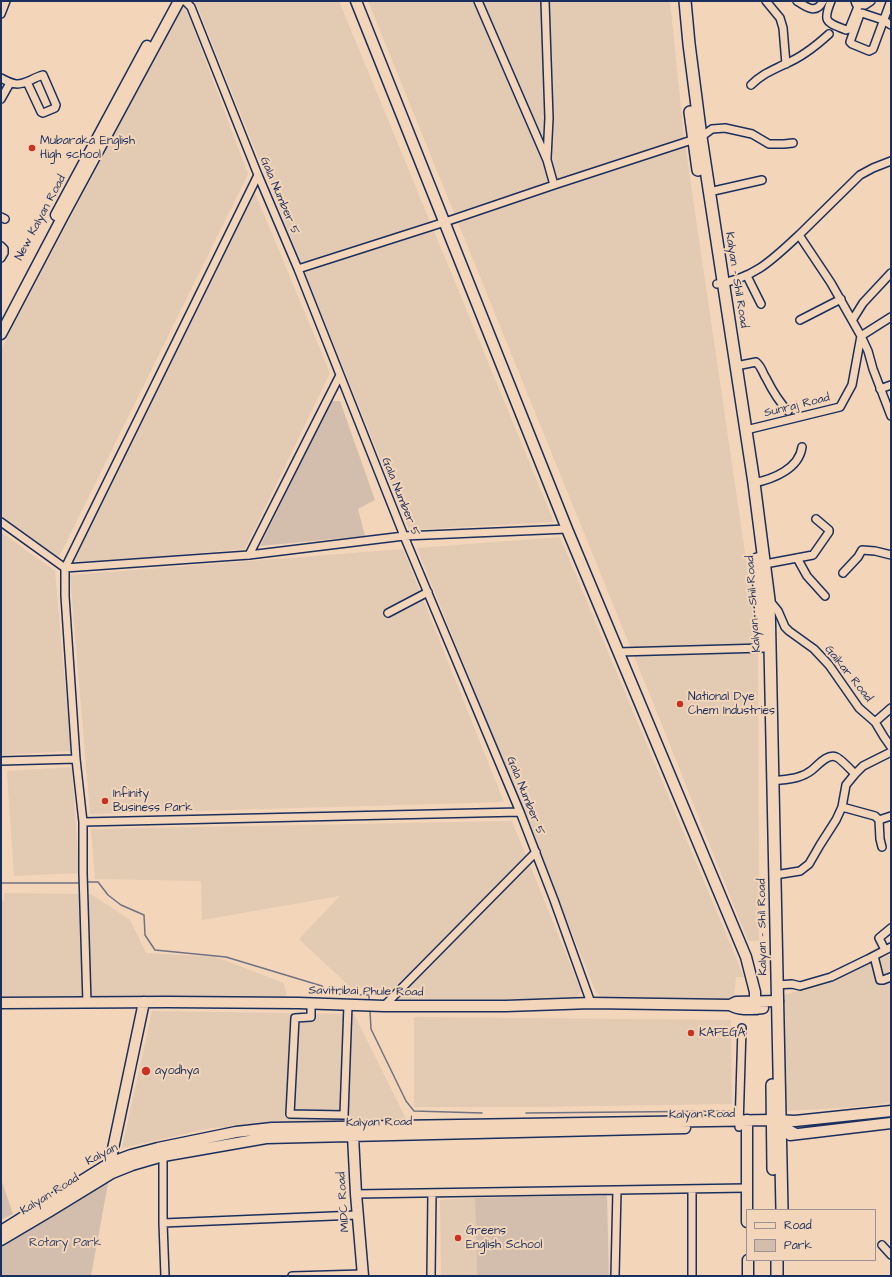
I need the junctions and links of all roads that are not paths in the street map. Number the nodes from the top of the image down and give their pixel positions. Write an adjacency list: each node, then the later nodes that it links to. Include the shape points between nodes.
1 (6, 1): 17 (street)
2 (172, 1): 35 (street, New Kalyan Road)
3 (179, 1): 35 (street)
4 (185, 1): 31 (street, Gala Number 5, via 191,8)
5 (356, 1): 36 (street)
6 (478, 1): 29 (street)
7 (545, 1): 29 (street, via 550,118)
8 (678, 1): 27 (main road, Kalyan - Shil Road, via 682,45)
9 (685, 1): 27 (main road, Kalyan - Shil Road)
10 (766, 1): 21 (street, via 780,18)
11 (797, 1): 12 (street, via 812,9)
12 (822, 1)
13 (830, 1): 15 (street, via 826,19 846,30 849,29)
14 (871, 1): 15 (street, via 864,5)
15 (857, 3)
16 (888, 3): 18 (street)
17 (1, 14)
18 (883, 20): 18 (street, via 861,13 851,43 871,50); 19 (street)
19 (891, 25)
20 (829, 34): 21 (street)
21 (786, 64): 25 (street, via 758,77)
22 (1, 78): 24 (street)
23 (27, 82): 23 (street, via 41,112 55,108 43,76); 24 (street)
24 (10, 83): 26 (street)
25 (750, 85)
26 (1, 99)
27 (697, 138): 28 (street, via 712,129 725,128 752,134 769,144); 33 (street); 34 (main road, Kalyan - Shil Road); 43 (main road, Kalyan - Shil Road)
28 (793, 143)
29 (547, 160): 33 (street)
30 (891, 161): 37 (street, via 860,175)
31 (258, 175): 40 (street, Gala Number 5); 69 (street)
32 (762, 180): 34 (street)
33 (554, 185): 36 (street)
34 (709, 192): 43 (main road, Kalyan - Shil Road)
35 (66, 204): 48 (street, New Kalyan Road, via 48,232); 50 (street)
36 (445, 222): 40 (street); 63 (street)
37 (799, 235): 42 (street, via 770,262); 44 (street)
38 (1, 246): 39 (street, via 4,249)
39 (1, 258)
40 (298, 269): 53 (street, Gala Number 5)
41 (891, 273): 47 (street, via 863,303)
42 (747, 276): 43 (street); 45 (street)
43 (720, 283): 52 (main road, Kalyan - Shil Road); 73 (main road, Kalyan - Shil Road)
44 (841, 299): 47 (street); 49 (street)
45 (762, 304)
46 (891, 317): 51 (street)
47 (853, 319): 51 (street)
48 (1, 320)
49 (800, 320)
50 (1, 334)
51 (861, 336): 55 (street); 58 (street, Sunraj Road, via 852,385 840,407)
52 (736, 366): 56 (street, via 756,362 775,395); 58 (main road, Kalyan - Shil Road)
53 (340, 375): 64 (street, Gala Number 5); 65 (street)
54 (891, 385): 55 (street)
55 (880, 389): 57 (street)
56 (788, 411)
57 (891, 416)
58 (746, 430): 60 (main road, Kalyan - Shil Road)
59 (802, 446): 60 (street, via 796,461 788,469 765,481)
60 (754, 483): 68 (main road, Kalyan - Shil Road)
61 (816, 519): 67 (street, via 829,532 813,555)
62 (1, 522): 69 (street)
63 (567, 529): 64 (street); 76 (street)
64 (404, 536): 65 (street); 71 (street, Gala Number 5)
65 (248, 554): 69 (street)
66 (891, 555): 70 (street, via 862,550)
67 (797, 558): 68 (street); 72 (street, via 807,576)
68 (764, 564): 73 (main road, Kalyan - Shil Road)
69 (65, 568): 81 (street)
70 (843, 573)
71 (428, 592): 74 (street); 86 (street, Gala Number 5)
72 (826, 596)
73 (764, 600): 75 (main road, Kalyan - Shil Road); 78 (street, Gaikar Road, via 778,611 789,631 814,649 859,708); 84 (main road, Kalyan - Shil Road)
74 (388, 612)
75 (764, 648): 76 (street); 87 (main road, Kalyan - Shil Road)
76 (618, 652): 105 (street, via 746,957)
77 (891, 708): 78 (street)
78 (875, 722): 79 (street, Gaikar Road)
79 (891, 747)
80 (891, 752): 83 (street, via 863,766)
81 (76, 759): 82 (street); 90 (street)
82 (1, 761)
83 (855, 774): 84 (street, via 834,756 803,776); 85 (street, via 846,785)
84 (773, 780): 87 (main road, Kalyan - Shil Road)
85 (842, 807): 89 (street, via 875,816); 93 (street, via 809,864 800,871)
86 (520, 812): 90 (street); 92 (street, Gala Number 5)
87 (770, 814): 93 (main road, Kalyan - Shil Road); 106 (main road, Kalyan - Shil Road)
88 (891, 816): 89 (street)
89 (880, 820): 91 (street)
90 (83, 822): 101 (street)
91 (882, 847)
92 (536, 852): 102 (street, Gala Number 5); 107 (street)
93 (775, 875): 98 (main road, Kalyan - Shil Road)
94 (891, 928): 95 (street, via 879,938)
95 (888, 948): 96 (street)
96 (874, 956): 97 (street, via 880,980); 98 (street, via 831,977 800,986)
97 (891, 977)
98 (777, 985): 106 (main road, Kalyan - Shil Road)
99 (144, 1002): 101 (street, Savitribai Phule Road); 103 (street, Savitribai Phule Road); 120 (street)
100 (1, 1003): 101 (street, Savitribai Phule Road)
101 (87, 1003)
102 (591, 1003): 105 (street, Savitribai Phule Road, via 730,1005 736,1002); 107 (street, Savitribai Phule Road)
103 (311, 1004): 104 (street, Savitribai Phule Road); 104 (street, via 311,1017 295,1018 290,1114 344,1115)
104 (348, 1005): 107 (street, Savitribai Phule Road)
105 (756, 1005): 106 (street, Savitribai Phule Road)
106 (775, 1005): 112 (main road, Kalyan - Shil Road)
107 (384, 1006)
108 (742, 1028): 113 (street)
109 (891, 1111): 110 (street, Kalyan Road)
110 (858, 1114): 111 (street, Kalyan Road); 115 (street)
111 (794, 1121): 112 (street, Kalyan Road); 117 (street)
112 (776, 1123): 113 (street, Kalyan Road); 117 (street); 118 (main road, Kalyan - Shil Road); 127 (main road, Kalyan - Shil Road)
113 (744, 1124): 116 (street, Kalyan Road); 121 (street)
114 (891, 1124): 115 (street)
115 (859, 1127): 117 (street)
116 (352, 1132): 119 (street, Kalyan Road, via 290,1133); 125 (street, MIDC Road)
117 (796, 1134): 118 (street)
118 (780, 1137): 128 (main road, Kalyan - Shil Road)
119 (161, 1152): 120 (street, Kalyan Road, via 132,1164); 130 (street)
120 (111, 1168): 131 (street, Kalyan); 132 (street, Kalyan Road, via 50,1211)
121 (746, 1188): 122 (street); 126 (street)
122 (692, 1189): 123 (street); 143 (street)
123 (617, 1190): 124 (street); 142 (street)
124 (432, 1193): 125 (street); 141 (street)
125 (356, 1194): 129 (street, MIDC Road)
126 (747, 1209)
127 (775, 1209)
128 (782, 1209)
129 (357, 1215): 130 (street); 138 (street, MIDC Road)
130 (163, 1224): 139 (street)
131 (1, 1231)
132 (1, 1240)
133 (882, 1245): 134 (street)
134 (891, 1255)
135 (748, 1261): 144 (street)
136 (777, 1261): 145 (main road)
137 (783, 1261): 146 (main road)
138 (363, 1275): 140 (street)
139 (166, 1276)
140 (292, 1276)
141 (431, 1276)
142 (616, 1276)
143 (692, 1276)
144 (748, 1276)
145 (777, 1276)
146 (784, 1276)

